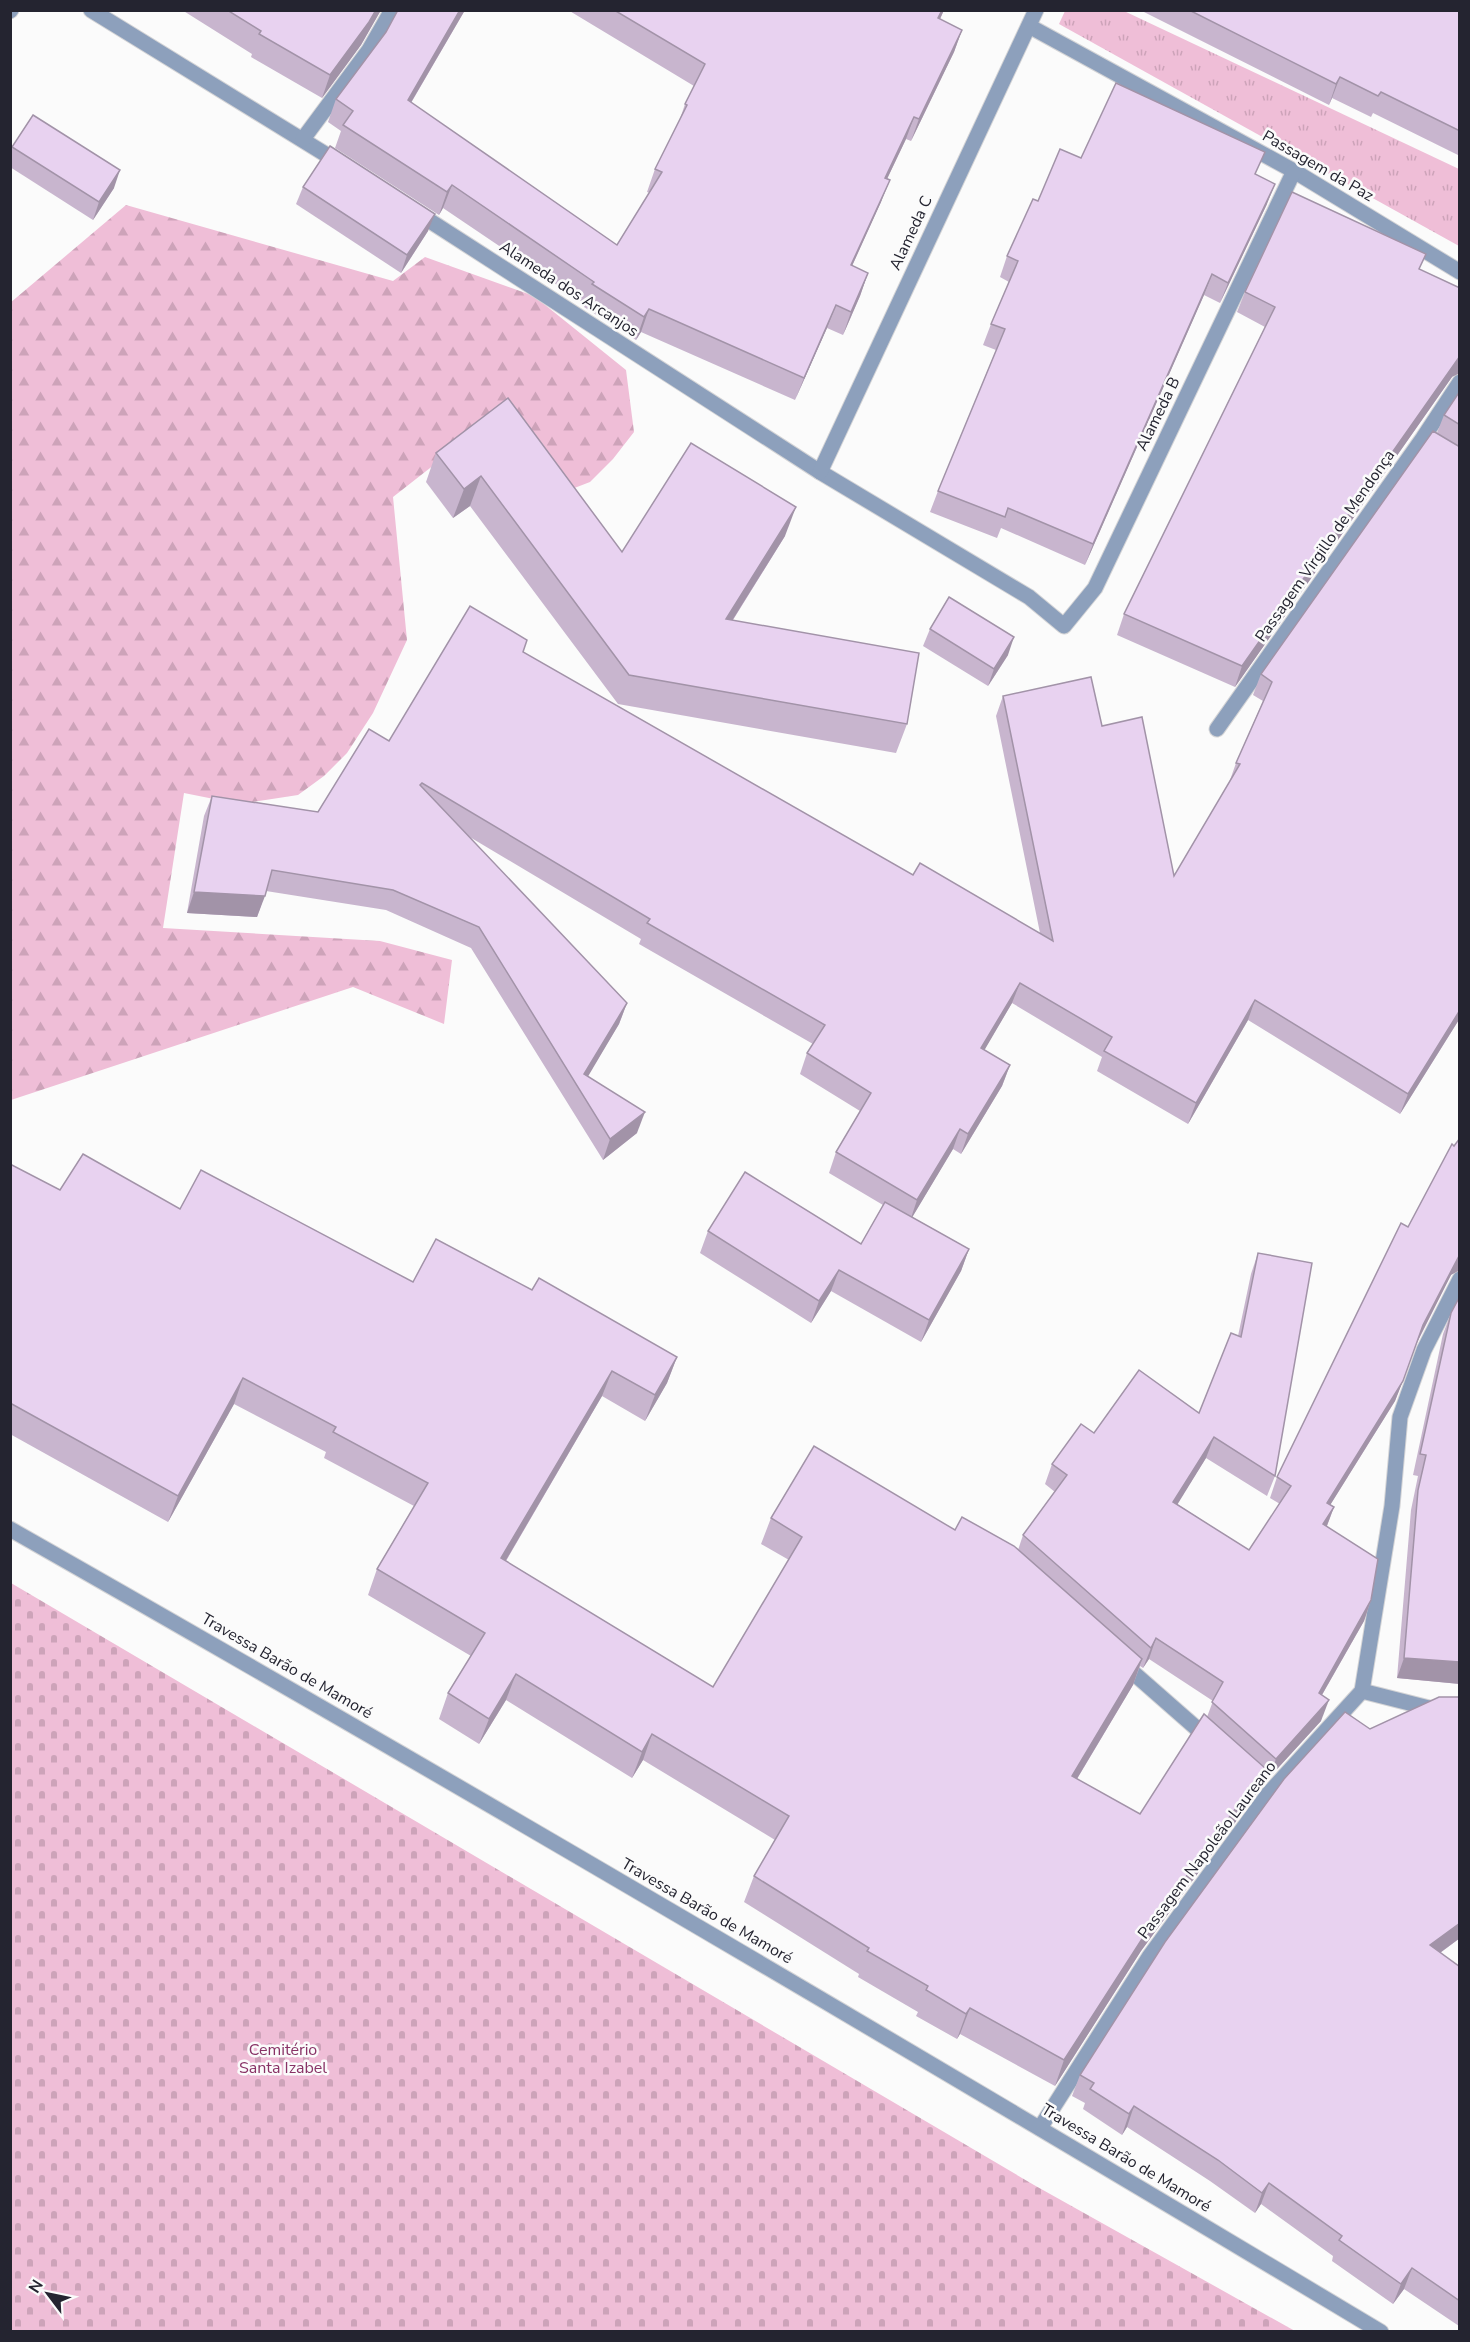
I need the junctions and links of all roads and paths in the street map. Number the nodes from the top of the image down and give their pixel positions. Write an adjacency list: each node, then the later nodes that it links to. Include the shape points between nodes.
1 (91, 10): 5 (street)
2 (392, 10): 5 (street, via 369,50)
3 (1036, 10): 4 (street, Alameda C)
4 (1029, 26): 7 (street, Passagem da Paz); 11 (street, Alameda C)
5 (303, 140): 6 (street)
6 (353, 171)
7 (1294, 171): 9 (street, Passagem da Paz); 12 (street, Alameda B, via 1095,588 1064,626)
8 (403, 203): 11 (street, Alameda dos Arcanjos)
9 (1460, 272)
10 (1460, 382): 13 (street, Passagem Virgillo de Mendonça, via 1428,441)
11 (820, 472): 12 (street, Alameda dos Arcanjos)
12 (1029, 597)
13 (1217, 729)
14 (1460, 1279): 17 (street, via 1424,1350 1400,1417 1392,1506)
15 (10, 1529): 20 (street, Travessa Barão de Mamoré, via 280,1682)
16 (1112, 1654): 19 (street)
17 (1362, 1691): 18 (street, via 1429,1708); 20 (street, Passagem Napoleão Laureano, via 1265,1789 1149,1957)
18 (1460, 1709)
19 (1226, 1754)
20 (1040, 2128): 21 (street, Travessa Barão de Mamoré)
21 (1381, 2331)

